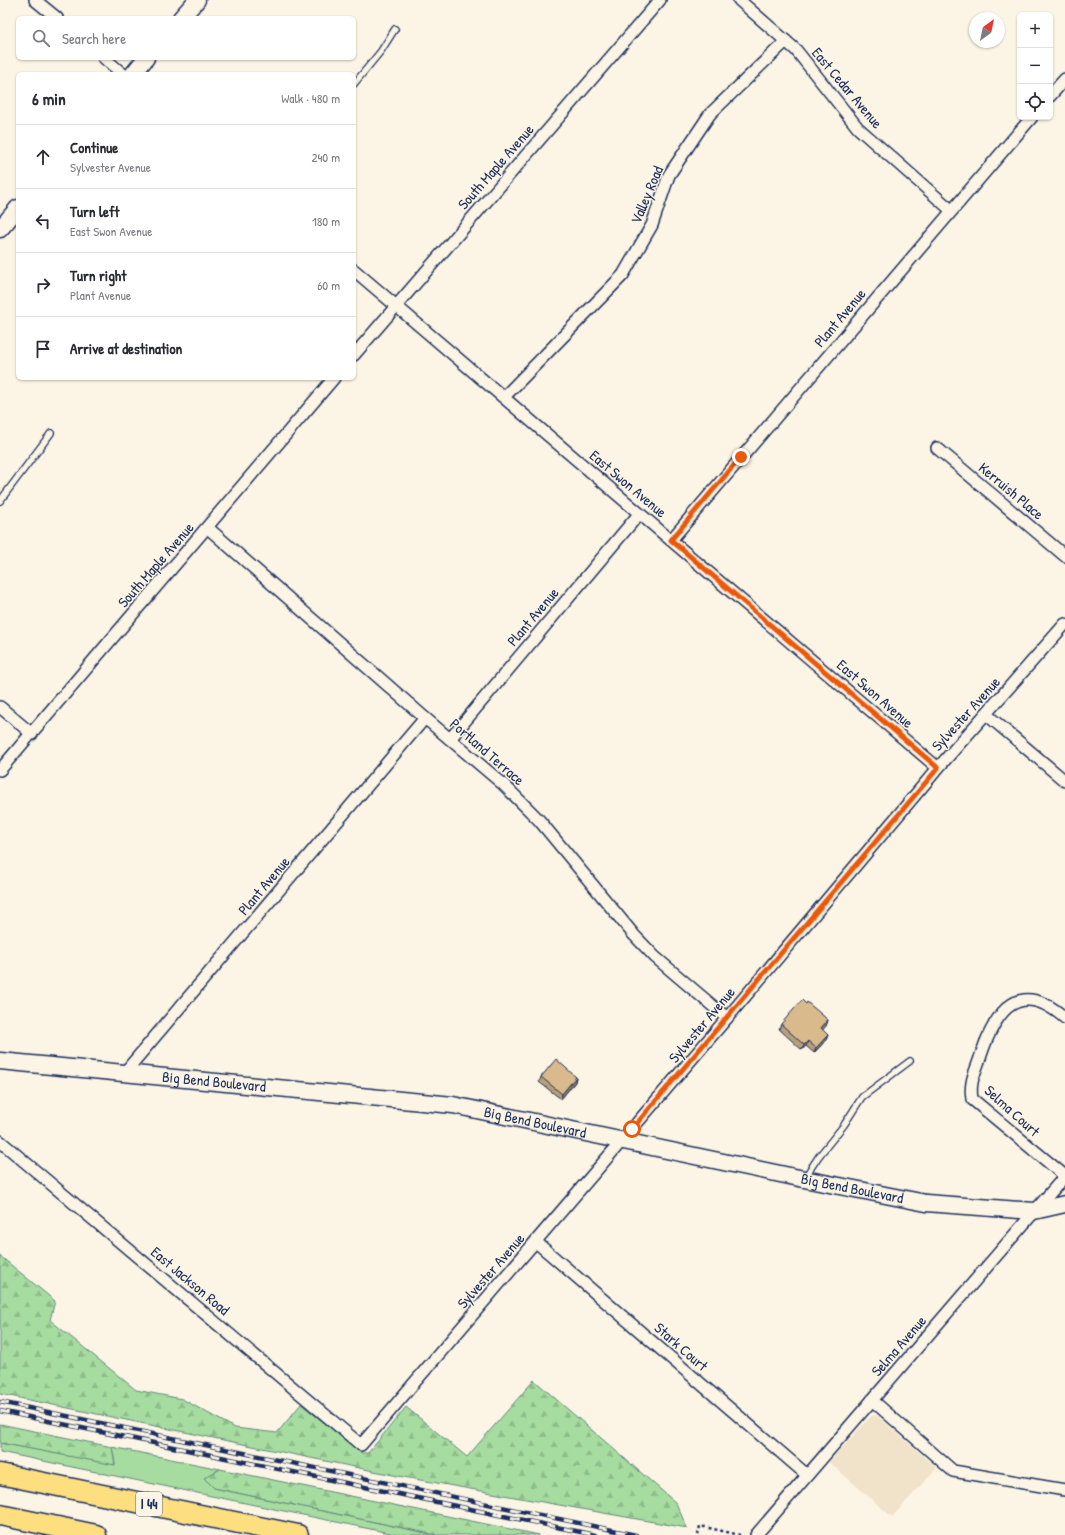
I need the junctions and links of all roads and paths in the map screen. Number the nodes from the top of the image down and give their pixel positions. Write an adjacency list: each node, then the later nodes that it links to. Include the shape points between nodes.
1 (35, 0): 5 (street)
2 (197, 0): 6 (main road)
3 (660, 0): 21 (street, South Maple Avenue)
4 (739, 0): 8 (street, East Cedar Avenue)
5 (54, 16)
6 (183, 16)
7 (395, 29): 14 (lane, via 381,52)
8 (786, 41): 18 (street, East Cedar Avenue, via 807,63 858,128); 24 (street, Valley Road, via 710,114 669,175 652,225 623,275)
9 (106, 60): 11 (street)
10 (144, 60): 12 (main road)
11 (121, 72)
12 (135, 72)
13 (1065, 79): 15 (street)
14 (356, 82)
15 (1053, 93)
16 (1029, 120): 18 (street, Plant Avenue)
17 (16, 210): 19 (main road)
18 (951, 210): 30 (street, Plant Avenue)
19 (0, 229)
20 (356, 272): 21 (street, East Swon Avenue)
21 (396, 306): 22 (street, South Maple Avenue); 24 (street, East Swon Avenue)
22 (356, 353)
23 (332, 380): 29 (street, South Maple Avenue)
24 (504, 397): 28 (street, East Swon Avenue)
25 (51, 433): 27 (lane)
26 (937, 448): 31 (street, Kerruish Place)
27 (0, 501)
28 (639, 514): 30 (street, East Swon Avenue); 37 (street, Plant Avenue)
29 (208, 528): 35 (street, Portland Terrace); 36 (street, South Maple Avenue)
30 (671, 540): 38 (street, East Swon Avenue)
31 (1065, 556)
32 (1065, 624): 34 (street, Sylvester Avenue)
33 (0, 707): 36 (street)
34 (986, 714): 38 (street, Sylvester Avenue); 40 (street)
35 (425, 718): 37 (street, Portland Terrace); 45 (street, Plant Avenue)
36 (32, 734): 39 (street, South Maple Avenue)
37 (450, 739): 41 (street, Portland Terrace, via 504,785 539,820 655,957)
38 (938, 768): 41 (street, Sylvester Avenue)
39 (0, 770)
40 (1065, 781)
41 (728, 1018): 46 (street, Sylvester Avenue)
42 (1065, 1018): 48 (street, Selma Court, via 1045,1004 1032,1000 1013,1002 994,1024 985,1042 970,1087 972,1099)
43 (0, 1061): 45 (main road, Big Bend Boulevard)
44 (910, 1061): 49 (lane, via 862,1097)
45 (125, 1072): 46 (main road, Big Bend Boulevard, via 453,1105)
46 (622, 1140): 49 (main road, Big Bend Boulevard); 52 (street, Sylvester Avenue)
47 (0, 1141): 54 (street, East Jackson Road)
48 (1065, 1176): 51 (street, Selma Avenue)
49 (804, 1179): 51 (main road, Big Bend Boulevard, via 926,1203)
50 (1065, 1204): 51 (main road, Big Bend Boulevard)
51 (1034, 1211): 53 (street, Selma Avenue)
52 (536, 1242): 54 (street, Sylvester Avenue); 56 (street, Stark Court)
53 (872, 1400): 56 (street, Selma Avenue); 57 (street, via 953,1471)
54 (361, 1445)
55 (0, 1474): 60 (highway, I 44)
56 (807, 1475): 63 (street, Selma Avenue)
57 (1065, 1489)
58 (0, 1515): 59 (highway)
59 (96, 1535)
60 (298, 1535)
61 (698, 1535): 62 (path, via 700,1526)
62 (740, 1535)
63 (756, 1535)

